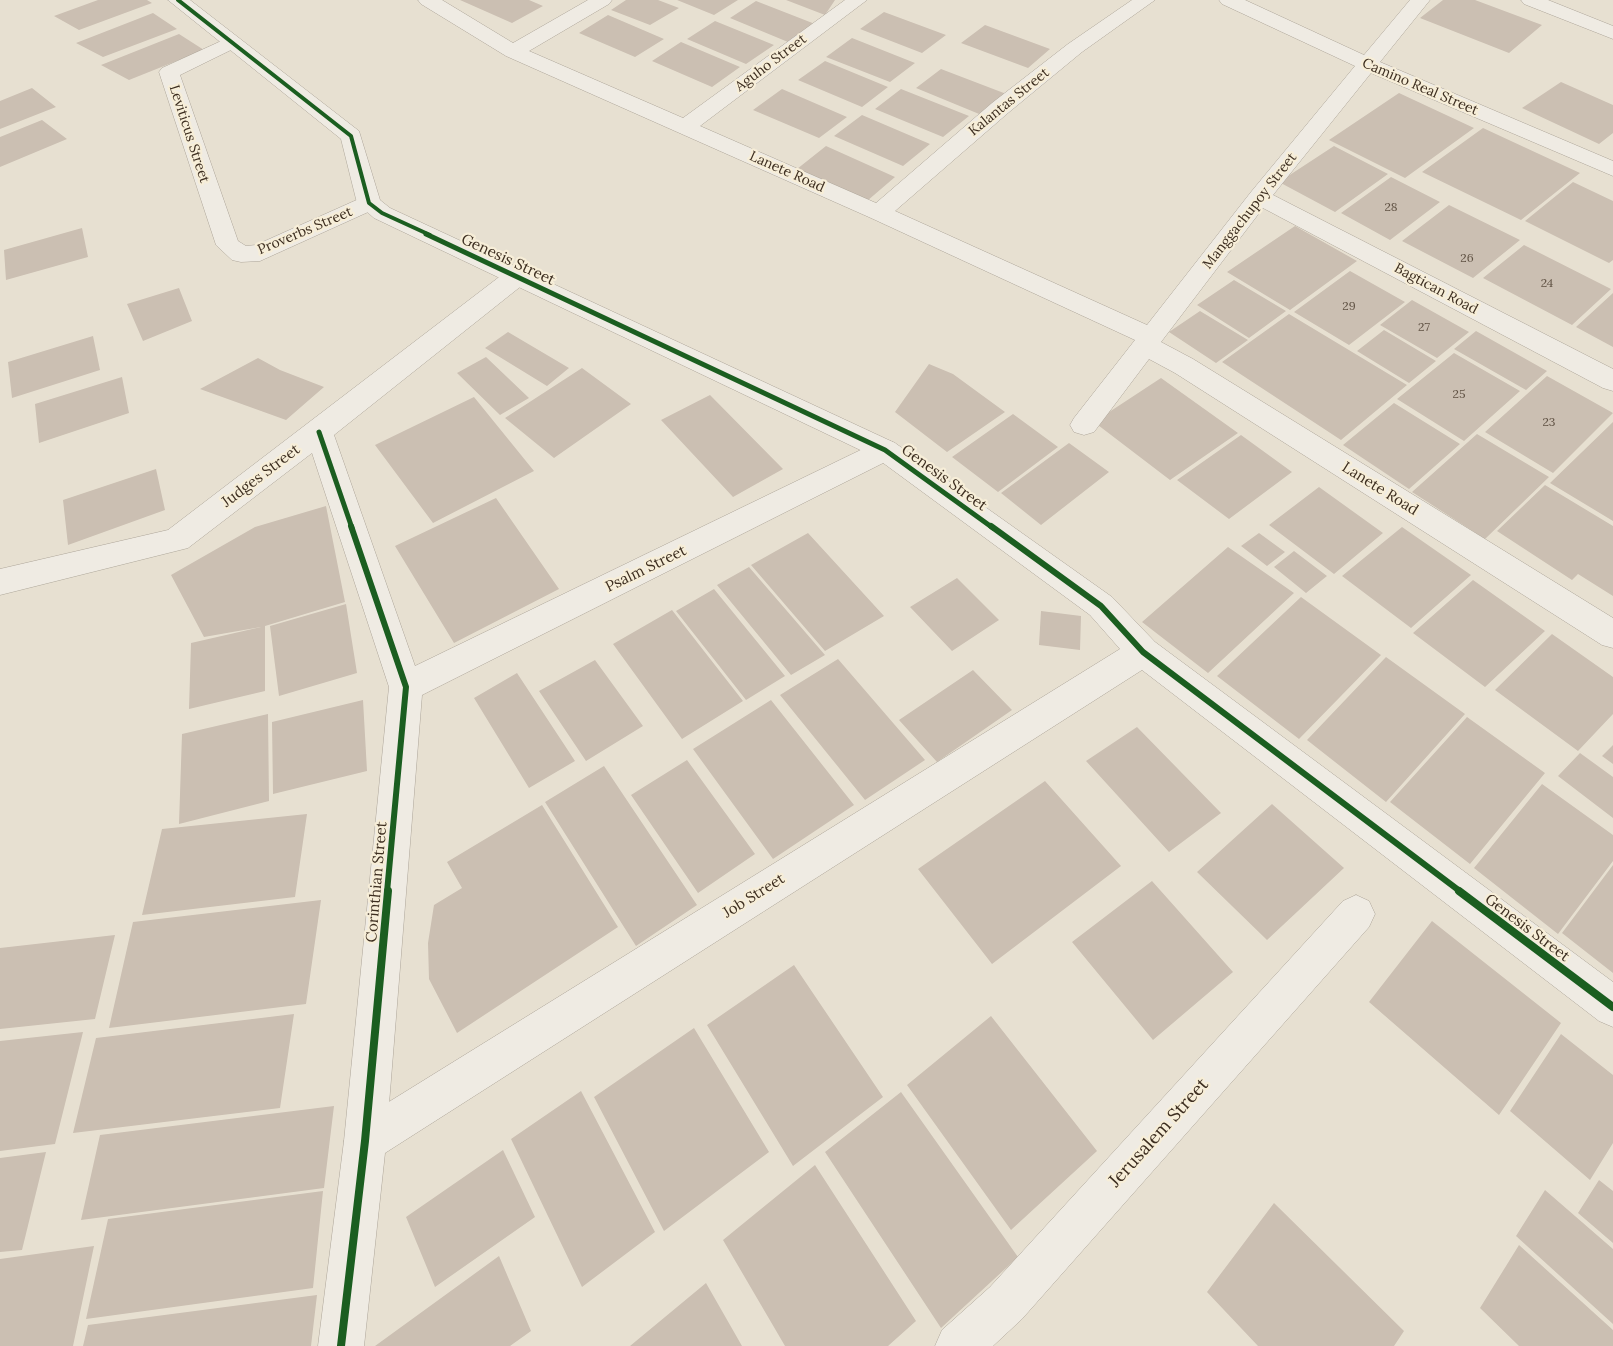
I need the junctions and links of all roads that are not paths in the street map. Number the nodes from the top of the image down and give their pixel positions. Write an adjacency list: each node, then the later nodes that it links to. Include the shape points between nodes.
1 (178, 0): 10 (street)
2 (428, 0): 11 (street, Lanete Road)
3 (602, 0): 11 (street)
4 (857, 0): 13 (street, Aguho Street)
5 (1145, 0): 17 (street, Kalantas Street, via 1075,48 1000,108)
6 (1229, 0): 12 (street, Camino Real Street)
7 (1420, 0): 12 (street, Manggachupoy Street)
8 (1531, 0): 9 (street)
9 (1613, 33)
10 (230, 43): 16 (street, via 351,136); 18 (street, Leviticus Street, via 169,72 221,229 228,244)
11 (513, 52): 13 (street, Lanete Road)
12 (1367, 64): 14 (street, Camino Real Street); 15 (street, Manggachupoy Street)
13 (685, 127): 17 (street, Lanete Road)
14 (1613, 169)
15 (1259, 197): 20 (street, Manggachupoy Street); 21 (street, Bagtican Road)
16 (369, 203): 18 (street, Proverbs Street, via 260,253); 19 (street, Genesis Street, via 382,213)
17 (879, 213): 20 (street, Lanete Road)
18 (241, 254)
19 (516, 277): 23 (street, Judges Street); 24 (street, Genesis Street)
20 (1148, 341): 22 (street, Manggachupoy Street); 26 (street, Lanete Road)
21 (1613, 381)
22 (1084, 425)
23 (319, 432): 25 (street, Judges Street, via 177,540); 28 (street, Corinthian Street)
24 (885, 450): 27 (street, Genesis Street, via 1101,606); 28 (street, Psalm Street)
25 (0, 582)
26 (1613, 635)
27 (1143, 652): 30 (street, Genesis Street); 31 (street, Job Street)
28 (406, 687): 31 (street, Corinthian Street)
29 (1356, 914): 33 (street, Jerusalem Street, via 1006,1303)
30 (1613, 1007)
31 (366, 1141): 32 (street, Corinthian Street)
32 (341, 1346)
33 (958, 1346)

